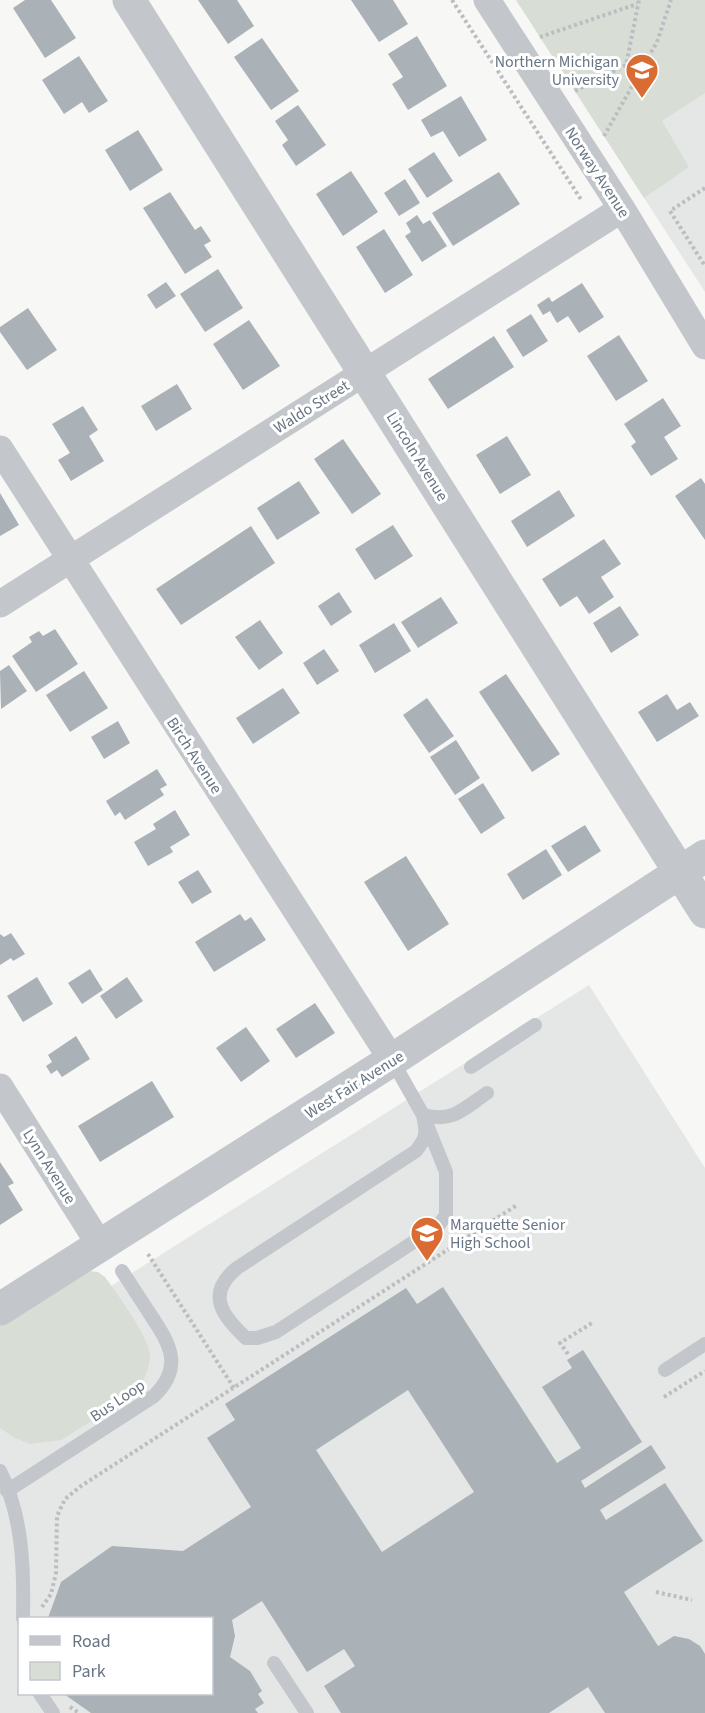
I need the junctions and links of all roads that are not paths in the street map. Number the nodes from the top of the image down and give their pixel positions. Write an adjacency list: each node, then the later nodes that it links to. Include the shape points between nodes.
1 (129, 0): 5 (street, Lincoln Avenue)
2 (487, 0): 3 (street, Norway Avenue)
3 (622, 209): 4 (street, Norway Avenue); 5 (street, Waldo Street)
4 (705, 346)
5 (365, 372): 7 (street, Waldo Street); 9 (street, Lincoln Avenue)
6 (0, 449): 7 (street, Birch Avenue)
7 (70, 560): 8 (street, Waldo Street); 12 (street, Birch Avenue)
8 (0, 604)
9 (692, 864): 10 (street, Lincoln Avenue); 12 (street, West Fair Avenue)
10 (705, 912)
11 (535, 1025): 13 (lane)
12 (392, 1060): 16 (lane); 17 (street, West Fair Avenue)
13 (471, 1067)
14 (0, 1087): 17 (street, Lynn Avenue)
15 (487, 1093): 16 (lane, via 443,1119)
16 (423, 1115): 16 (lane, via 427,1133 416,1151 225,1278 220,1302 226,1316 246,1338 276,1332 438,1226 446,1215 446,1172)
17 (100, 1245): 19 (street, West Fair Avenue)
18 (122, 1271): 23 (lane, Bus Loop, via 167,1339 170,1376 154,1396)
19 (0, 1310)
20 (705, 1344): 21 (lane)
21 (665, 1370)
22 (0, 1471): 23 (lane)
23 (7, 1491): 24 (lane, via 22,1543)
24 (23, 1617)
25 (274, 1663): 28 (lane)
26 (41, 1695): 27 (lane)
27 (53, 1713)
28 (307, 1713)

